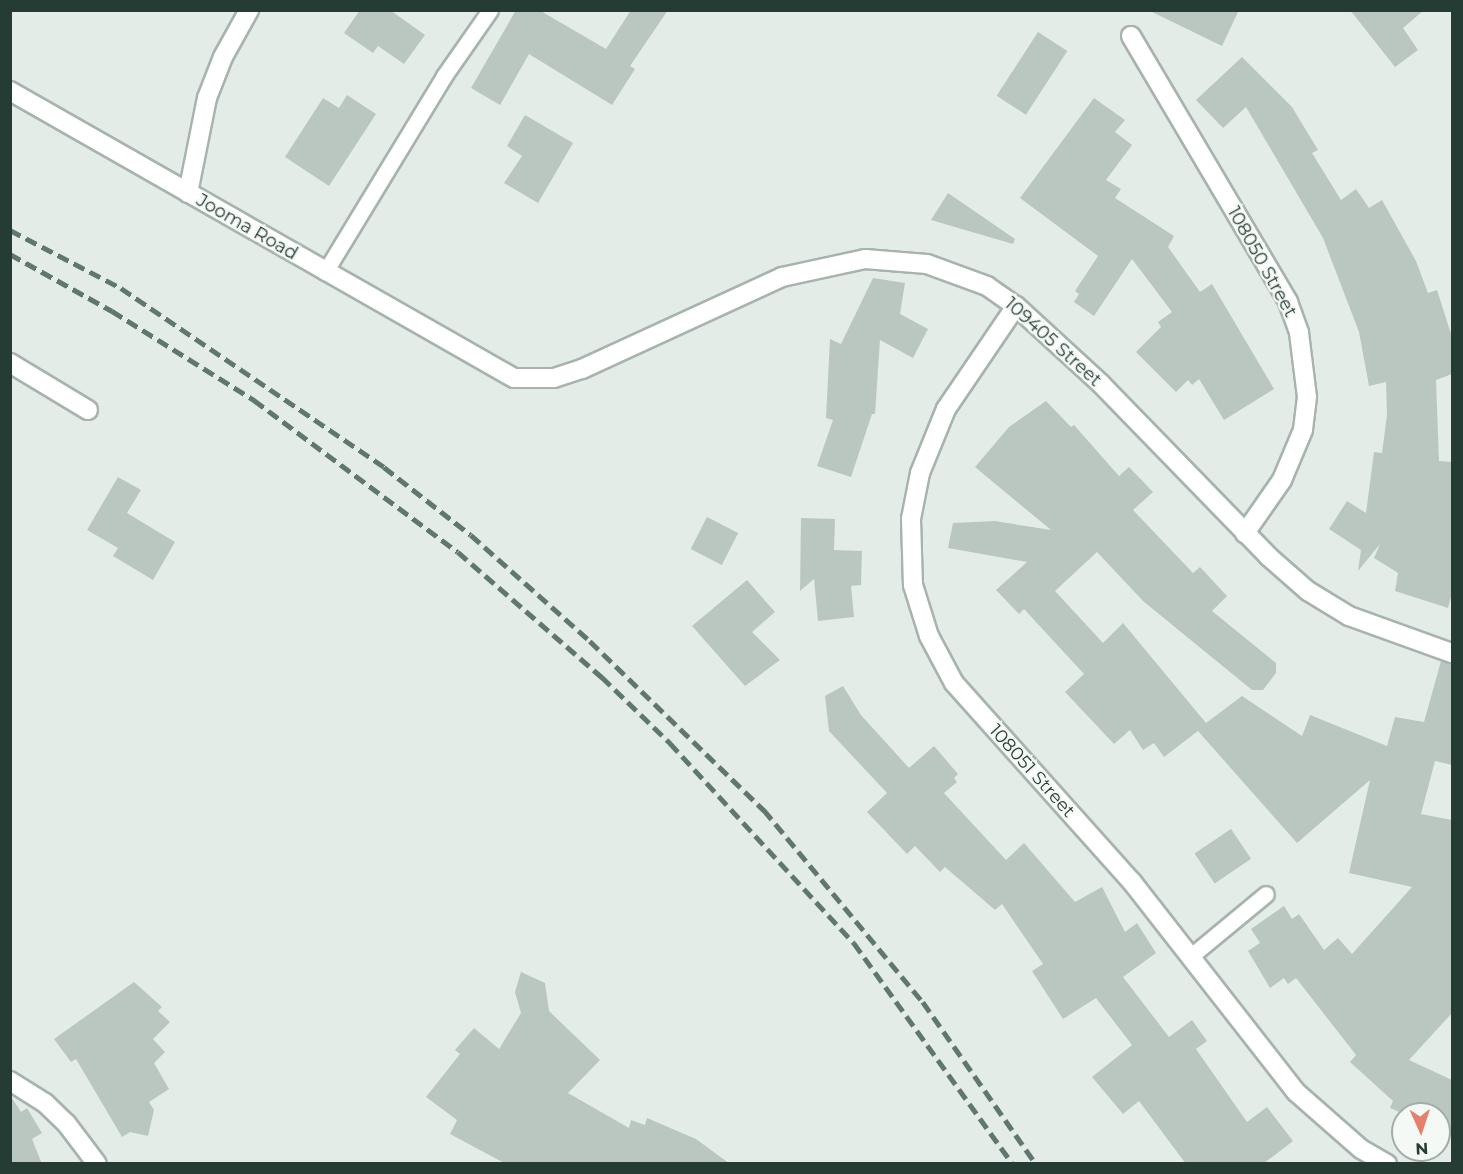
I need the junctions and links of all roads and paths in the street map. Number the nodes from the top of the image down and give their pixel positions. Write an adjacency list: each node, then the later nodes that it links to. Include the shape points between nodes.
1 (249, 10): 5 (street, via 222,57 207,98)
2 (490, 10): 6 (lane, via 444,76)
3 (1131, 36): 11 (street, 108050 Street, via 1288,302 1299,333 1307,397 1303,430 1282,480)
4 (10, 91): 5 (street, Jooma Road)
5 (188, 193): 6 (street, Jooma Road)
6 (325, 272): 9 (street, Jooma Road)
7 (1016, 306): 9 (street, 109405 Street, via 987,286 927,264 865,259 782,277 623,351 554,378 514,378); 11 (street, 109405 Street, via 1101,384); 14 (street, 108051 Street, via 946,409 932,438 911,519 913,585 929,636 954,683 1132,882)
8 (10, 363): 10 (street)
9 (483, 363)
10 (88, 410)
11 (1245, 533): 12 (street, 109405 Street, via 1308,591 1349,616)
12 (1452, 653)
13 (1266, 894): 14 (lane)
14 (1191, 956): 17 (street, 108051 Street, via 1296,1092 1361,1149)
15 (10, 1081): 16 (street, via 45,1103 66,1123)
16 (97, 1164)
17 (1387, 1164)

